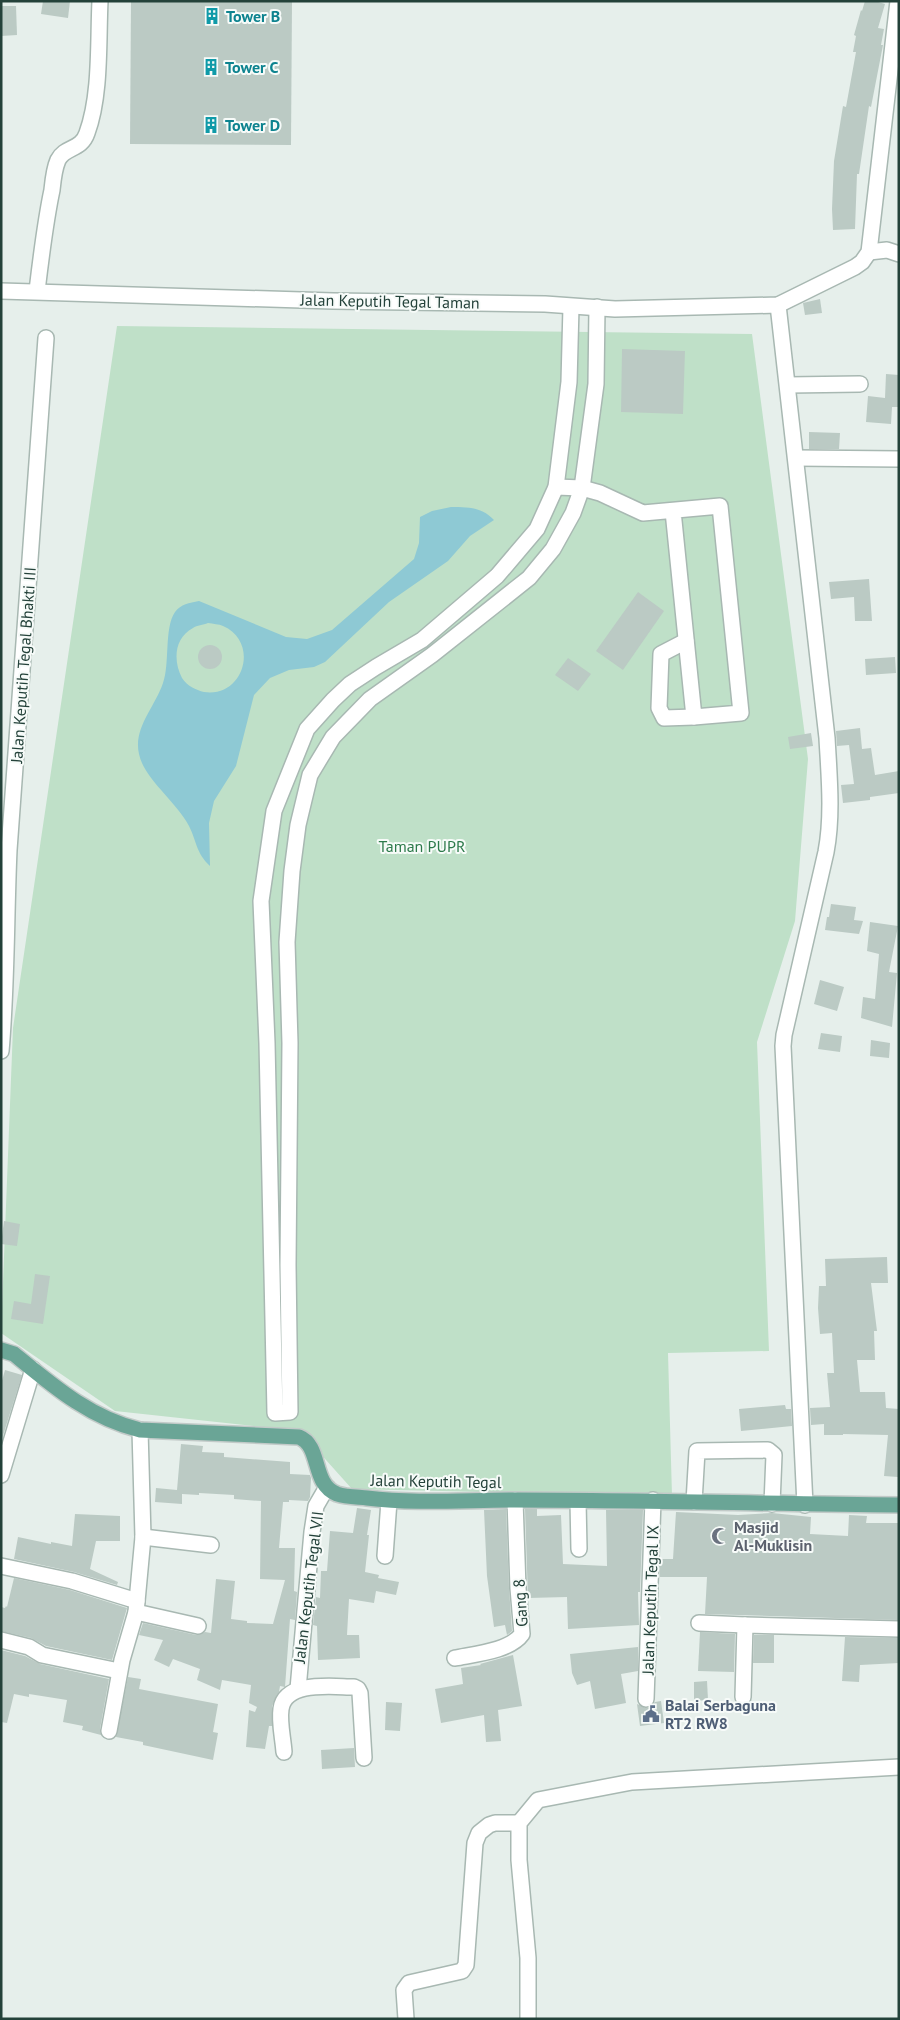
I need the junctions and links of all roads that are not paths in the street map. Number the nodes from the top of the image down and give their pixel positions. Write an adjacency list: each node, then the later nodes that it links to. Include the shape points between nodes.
1 (100, 1): 6 (street, via 92,113 87,134 80,145 61,153 56,163)
2 (898, 1): 3 (street)
3 (869, 252): 4 (street, via 888,250); 7 (street, via 855,268)
4 (899, 254)
5 (1, 290): 6 (street, Jalan Keputih Tegal Taman)
6 (37, 291): 8 (street, Jalan Keputih Tegal Taman)
7 (778, 305): 9 (street, Jalan Keputih Tegal Taman); 12 (street)
8 (571, 307): 9 (street, Jalan Keputih Tegal Taman); 15 (street, via 569,382)
9 (597, 307): 16 (street, via 596,384)
10 (46, 338): 22 (street, Jalan Keputih Tegal Bhakti III)
11 (860, 384): 12 (street)
12 (788, 385): 13 (street)
13 (796, 458): 14 (street); 40 (street, via 827,738 829,787 829,839 783,1046)
14 (899, 459)
15 (556, 487): 16 (street); 18 (street, via 537,529 496,576)
16 (582, 488): 17 (street, via 643,513); 20 (street, via 553,550 529,578)
17 (673, 511): 19 (street); 21 (street, via 720,506 741,713)
18 (422, 640): 20 (street); 24 (street, via 350,684 307,729 274,811 261,901)
19 (686, 641): 21 (street); 21 (street, via 661,654 659,708 664,718)
20 (432, 655): 23 (street, via 370,699 333,737 310,775 298,825)
21 (694, 717)
22 (7, 797): 25 (street, Jalan Keputih Tegal Bhakti III, via 7,970)
23 (287, 942): 24 (street); 26 (street, via 290,1043)
24 (263, 944): 27 (street)
25 (1, 1051)
26 (288, 1265): 27 (street); 27 (street, via 282,1412 276,1391)
27 (271, 1269)
28 (1, 1350): 29 (main road, via 14,1354)
29 (33, 1369): 30 (main road, via 84,1408 121,1426); 31 (street)
30 (140, 1430): 33 (main road, via 299,1437 308,1443 318,1473); 42 (street)
31 (4, 1457): 32 (street)
32 (1, 1475)
33 (327, 1487): 36 (main road, Jalan Keputih Tegal, via 337,1494); 55 (street, Jalan Keputih Tegal VII, via 316,1506 312,1532)
34 (515, 1500): 36 (main road, Jalan Keputih Tegal); 37 (main road, Jalan Keputih Tegal); 53 (street, Gang 8, via 522,1634 496,1650)
35 (653, 1500): 37 (main road, Jalan Keputih Tegal); 38 (main road, Jalan Keputih Tegal); 57 (street, Jalan Keputih Tegal IX)
36 (389, 1501): 45 (street)
37 (578, 1501): 44 (street)
38 (694, 1502): 39 (main road, Jalan Keputih Tegal); 39 (street, via 697,1451 768,1450 774,1455)
39 (772, 1504): 40 (main road, Jalan Keputih Tegal)
40 (805, 1505): 41 (main road, Jalan Keputih Tegal)
41 (899, 1505)
42 (143, 1537): 43 (street); 47 (street)
43 (211, 1545)
44 (579, 1549)
45 (385, 1556)
46 (1, 1566): 47 (street, via 72,1581)
47 (136, 1606): 50 (street); 54 (street)
48 (700, 1623): 49 (street)
49 (746, 1625): 51 (street); 56 (street)
50 (198, 1626)
51 (899, 1628)
52 (1, 1640): 54 (street, via 29,1647 42,1656)
53 (455, 1658)
54 (119, 1671): 58 (street)
55 (298, 1689): 59 (street, via 283,1702 281,1709); 60 (street, via 358,1689)
56 (743, 1697)
57 (646, 1699)
58 (109, 1731)
59 (284, 1752)
60 (364, 1758)
61 (899, 1767): 62 (street, via 632,1782 538,1800)
62 (519, 1824): 63 (street, via 494,1824 479,1833 475,1843 466,1965 462,1971 409,1983 404,1990); 64 (street, via 528,1958)
63 (406, 2019)
64 (528, 2019)

